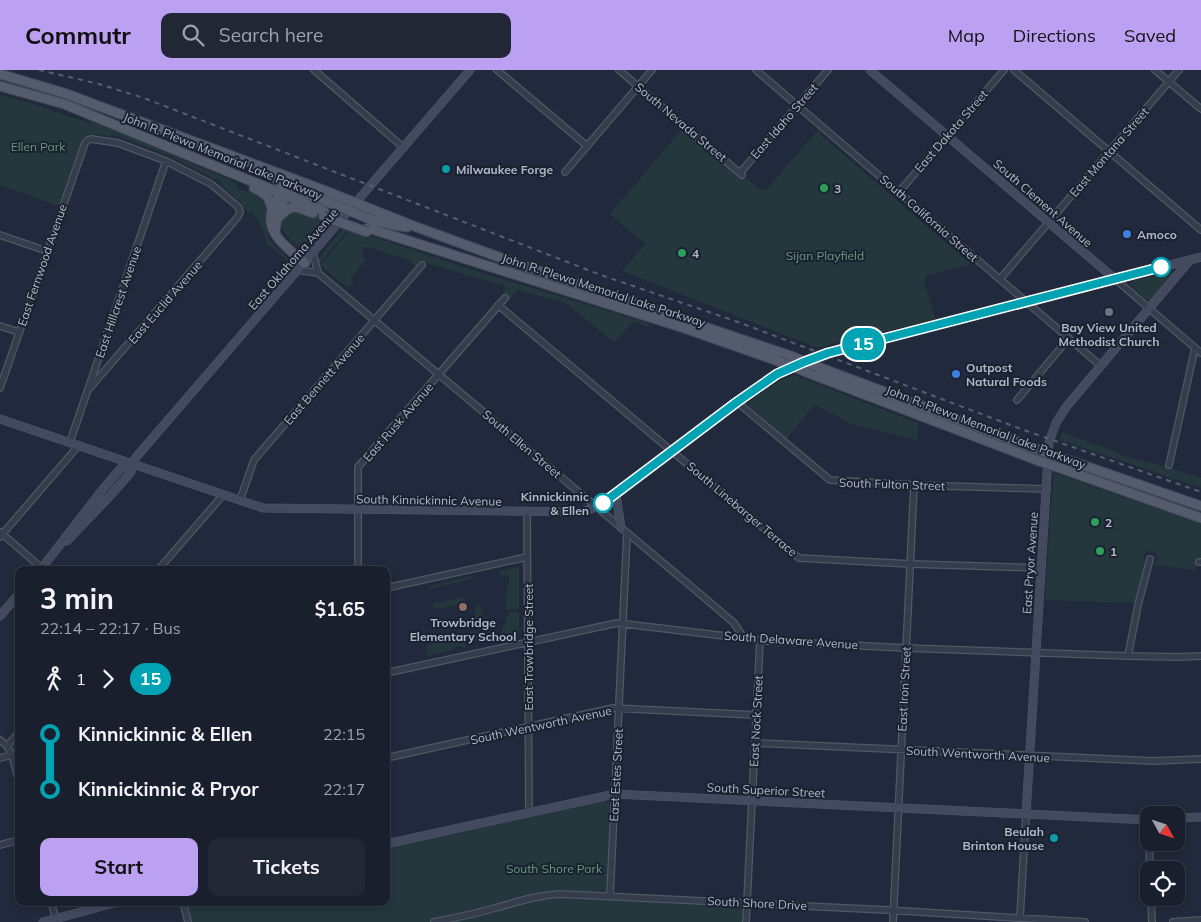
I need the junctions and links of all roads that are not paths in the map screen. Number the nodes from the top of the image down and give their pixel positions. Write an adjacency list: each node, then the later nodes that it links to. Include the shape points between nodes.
1 (314, 70): 21 (street)
2 (497, 70): 20 (street)
3 (620, 70): 16 (street, South Nevada Street)
4 (652, 70): 16 (street)
5 (756, 70): 17 (street, South California Street)
6 (828, 70): 17 (street, East Idaho Street)
7 (870, 70): 19 (street, South Clement Avenue)
8 (1004, 70): 19 (street, East Dakota Street)
9 (1014, 70): 23 (street)
10 (1155, 70): 14 (street)
11 (1179, 70): 14 (street, East Montana Street)
12 (466, 71): 21 (street, East Oklahoma Avenue)
13 (0, 74): 25 (main road, John R. Plewa Memorial Lake Parkway, via 64,93)
14 (1169, 82): 18 (street); 23 (street, East Montana Street)
15 (0, 86): 22 (main road, John R. Plewa Memorial Lake Parkway, via 64,104)
16 (638, 86): 20 (street); 27 (street, South Nevada Street)
17 (798, 106): 27 (street, East Idaho Street); 28 (street, South California Street)
18 (1201, 110)
19 (947, 136): 28 (street, East Dakota Street); 35 (street, South Clement Avenue)
20 (587, 146): 26 (street)
21 (404, 148): 40 (street, East Oklahoma Avenue)
22 (180, 152): 29 (main road, John R. Plewa Memorial Lake Parkway); 31 (main road, via 264,193)
23 (1109, 152): 35 (street, East Montana Street); 36 (street)
24 (166, 161): 39 (street, East Fernwood Avenue, via 118,143 88,140); 61 (street, East Hillcrest Avenue); 61 (street, East Euclid Avenue, via 216,187 240,212)
25 (258, 166): 29 (main road, via 278,180); 30 (main road, John R. Plewa Memorial Lake Parkway)
26 (565, 172)
27 (741, 174)
28 (899, 192): 46 (street, South California Street)
29 (283, 194): 30 (main road, via 295,190); 31 (main road); 32 (main road, John R. Plewa Memorial Lake Parkway); 33 (main road)
30 (330, 198): 34 (main road, bridge)
31 (272, 208): 37 (main road, via 270,222)
32 (323, 214): 33 (main road, via 293,207 286,209); 34 (main road, John R. Plewa Memorial Lake Parkway)
33 (277, 219): 37 (main road)
34 (371, 222): 75 (main road, John R. Plewa Memorial Lake Parkway, bridge, via 419,228 791,356 1058,457); 79 (main road, John R. Plewa Memorial Lake Parkway, bridge, via 424,246 778,361 1039,461)
35 (1048, 222): 46 (street, East Montana Street); 47 (street, South Clement Avenue)
36 (1201, 230)
37 (275, 231): 44 (main road)
38 (0, 235): 39 (street)
39 (47, 251): 54 (street, East Fernwood Avenue)
40 (313, 253): 44 (street, East Oklahoma Avenue); 45 (street)
41 (1201, 256): 42 (street, South Kinnickinnic Avenue)
42 (1190, 260): 47 (street, South Kinnickinnic Avenue); 51 (street, East Pryor Avenue)
43 (422, 265): 52 (street, East Bennett Avenue)
44 (302, 266): 45 (street); 68 (street, East Oklahoma Avenue)
45 (318, 273): 52 (street, South Ellen Street)
46 (1000, 279): 49 (street, South California Street)
47 (1115, 279): 49 (street, South Kinnickinnic Avenue); 51 (street, South Clement Avenue)
48 (504, 298): 50 (street, East Rusk Avenue)
49 (1027, 302): 55 (street, South California Street); 63 (street, South Kinnickinnic Avenue, via 828,353 777,374)
50 (498, 305): 59 (street, East Rusk Avenue); 67 (street, South Linebarger Terrace)
51 (1150, 309): 56 (street, South Clement Avenue); 58 (street, East Pryor Avenue)
52 (374, 320): 59 (street, South Ellen Street); 74 (street, East Bennett Avenue, via 254,460)
53 (0, 326): 54 (street)
54 (19, 332): 60 (street, East Fernwood Avenue)
55 (1069, 338): 58 (street, South California Street); 62 (street)
56 (1195, 348): 57 (street, South Clement Avenue); 69 (street)
57 (1201, 353)
58 (1101, 366): 71 (street, East Pryor Avenue, via 1056,423 1049,442)
59 (439, 374): 76 (street, South Ellen Street); 77 (street, East Rusk Avenue, via 358,467)
60 (0, 388)
61 (88, 390): 65 (street, East Hillcrest Avenue)
62 (1017, 400)
63 (737, 402): 67 (street, South Kinnickinnic Avenue); 70 (street, South Fulton Street, via 830,480)
64 (0, 419): 65 (street, South Kinnickinnic Avenue)
65 (70, 442): 66 (street, South Kinnickinnic Avenue)
66 (79, 445): 68 (street, South Kinnickinnic Avenue); 81 (street)
67 (672, 451): 72 (street, South Kinnickinnic Avenue); 84 (street, South Linebarger Terrace, via 799,558)
68 (132, 463): 73 (street, South Kinnickinnic Avenue); 86 (street, East Oklahoma Avenue, via 131,472)
69 (1168, 465)
70 (914, 485): 71 (street, South Fulton Street); 84 (street, East Iron Street)
71 (1047, 489): 89 (street, East Pryor Avenue)
72 (616, 494): 76 (street, South Kinnickinnic Avenue); 80 (street)
73 (223, 495): 74 (street, South Kinnickinnic Avenue); 87 (street)
74 (240, 500): 77 (street, South Kinnickinnic Avenue, via 268,509)
75 (1201, 506)
76 (597, 507): 78 (street, South Kinnickinnic Avenue, via 580,512); 80 (street, South Ellen Street)
77 (357, 510): 78 (street, South Kinnickinnic Avenue); 88 (street, East Rusk Avenue)
78 (527, 512): 82 (street, East Trowbridge Street)
79 (1201, 518)
80 (624, 531): 93 (street, East Estes Street); 94 (street, South Ellen Street, via 734,623)
81 (1, 534): 85 (street)
82 (527, 557): 90 (street); 96 (street, East Trowbridge Street)
83 (1150, 559): 99 (street)
84 (911, 564): 89 (street, South Linebarger Terrace); 97 (street, East Iron Street)
85 (40, 566)
86 (44, 566)
87 (161, 566)
88 (358, 566)
89 (1041, 568): 98 (street, East Pryor Avenue)
90 (390, 587)
91 (15, 599): 92 (street)
92 (0, 616)
93 (623, 624): 94 (street, South Delaware Avenue); 96 (street, South Delaware Avenue); 102 (street, East Estes Street)
94 (744, 638): 95 (street, South Delaware Avenue)
95 (760, 640): 97 (street, South Delaware Avenue); 103 (street, East Nock Street)
96 (528, 642): 101 (street, South Delaware Avenue); 104 (street, East Trowbridge Street)
97 (906, 648): 98 (street, South Delaware Avenue); 109 (street, East Iron Street)
98 (1036, 652): 99 (street, South Delaware Avenue); 112 (street, East Pryor Avenue)
99 (1128, 656): 100 (street, South Delaware Avenue)
100 (1201, 656)
101 (390, 672)
102 (619, 708): 103 (street, South Wentworth Avenue); 104 (street, South Wentworth Avenue); 117 (street, East Estes Street)
103 (756, 715): 107 (street, East Nock Street)
104 (528, 727): 113 (street, South Wentworth Avenue); 120 (street, East Trowbridge Street)
105 (15, 737): 108 (street)
106 (0, 740): 108 (street)
107 (755, 743): 109 (street, South Wentworth Avenue); 118 (street, East Nock Street)
108 (7, 746): 111 (street)
109 (901, 750): 112 (street, South Wentworth Avenue); 119 (street, East Iron Street)
110 (15, 754): 111 (street)
111 (12, 755): 114 (street); 116 (street)
112 (1030, 756): 115 (street, South Wentworth Avenue, via 1154,761); 121 (street, East Pryor Avenue)
113 (390, 757)
114 (0, 758)
115 (1201, 759)
116 (15, 767)
117 (615, 794): 118 (street, South Superior Street); 120 (street, South Superior Street); 128 (street, East Estes Street)
118 (752, 800): 119 (street, South Superior Street); 129 (street, East Nock Street)
119 (899, 808): 121 (street, South Superior Street); 134 (street, East Iron Street)
120 (529, 813): 126 (street, South Superior Street)
121 (1026, 814): 124 (street, South Superior Street); 135 (street, East Pryor Avenue)
122 (1201, 817): 123 (street)
123 (1185, 818)
124 (1140, 820)
125 (15, 841): 127 (street)
126 (390, 843)
127 (0, 846)
128 (610, 896): 129 (street, South Shore Drive); 140 (street, South Shore Drive, via 560,894 532,897)
129 (748, 903): 134 (street, South Shore Drive); 141 (street, East Nock Street)
130 (52, 906): 136 (street)
131 (104, 906): 136 (street)
132 (184, 906): 139 (street)
133 (1151, 906): 144 (street)
134 (894, 910): 135 (street, South Shore Drive); 142 (street, East Iron Street)
135 (1020, 917): 143 (street, South Shore Drive)
136 (56, 920): 138 (street)
137 (1201, 920): 145 (street)
138 (43, 922)
139 (188, 922)
140 (434, 922)
141 (746, 922)
142 (893, 922)
143 (1084, 922)
144 (1152, 922)
145 (1173, 922)

